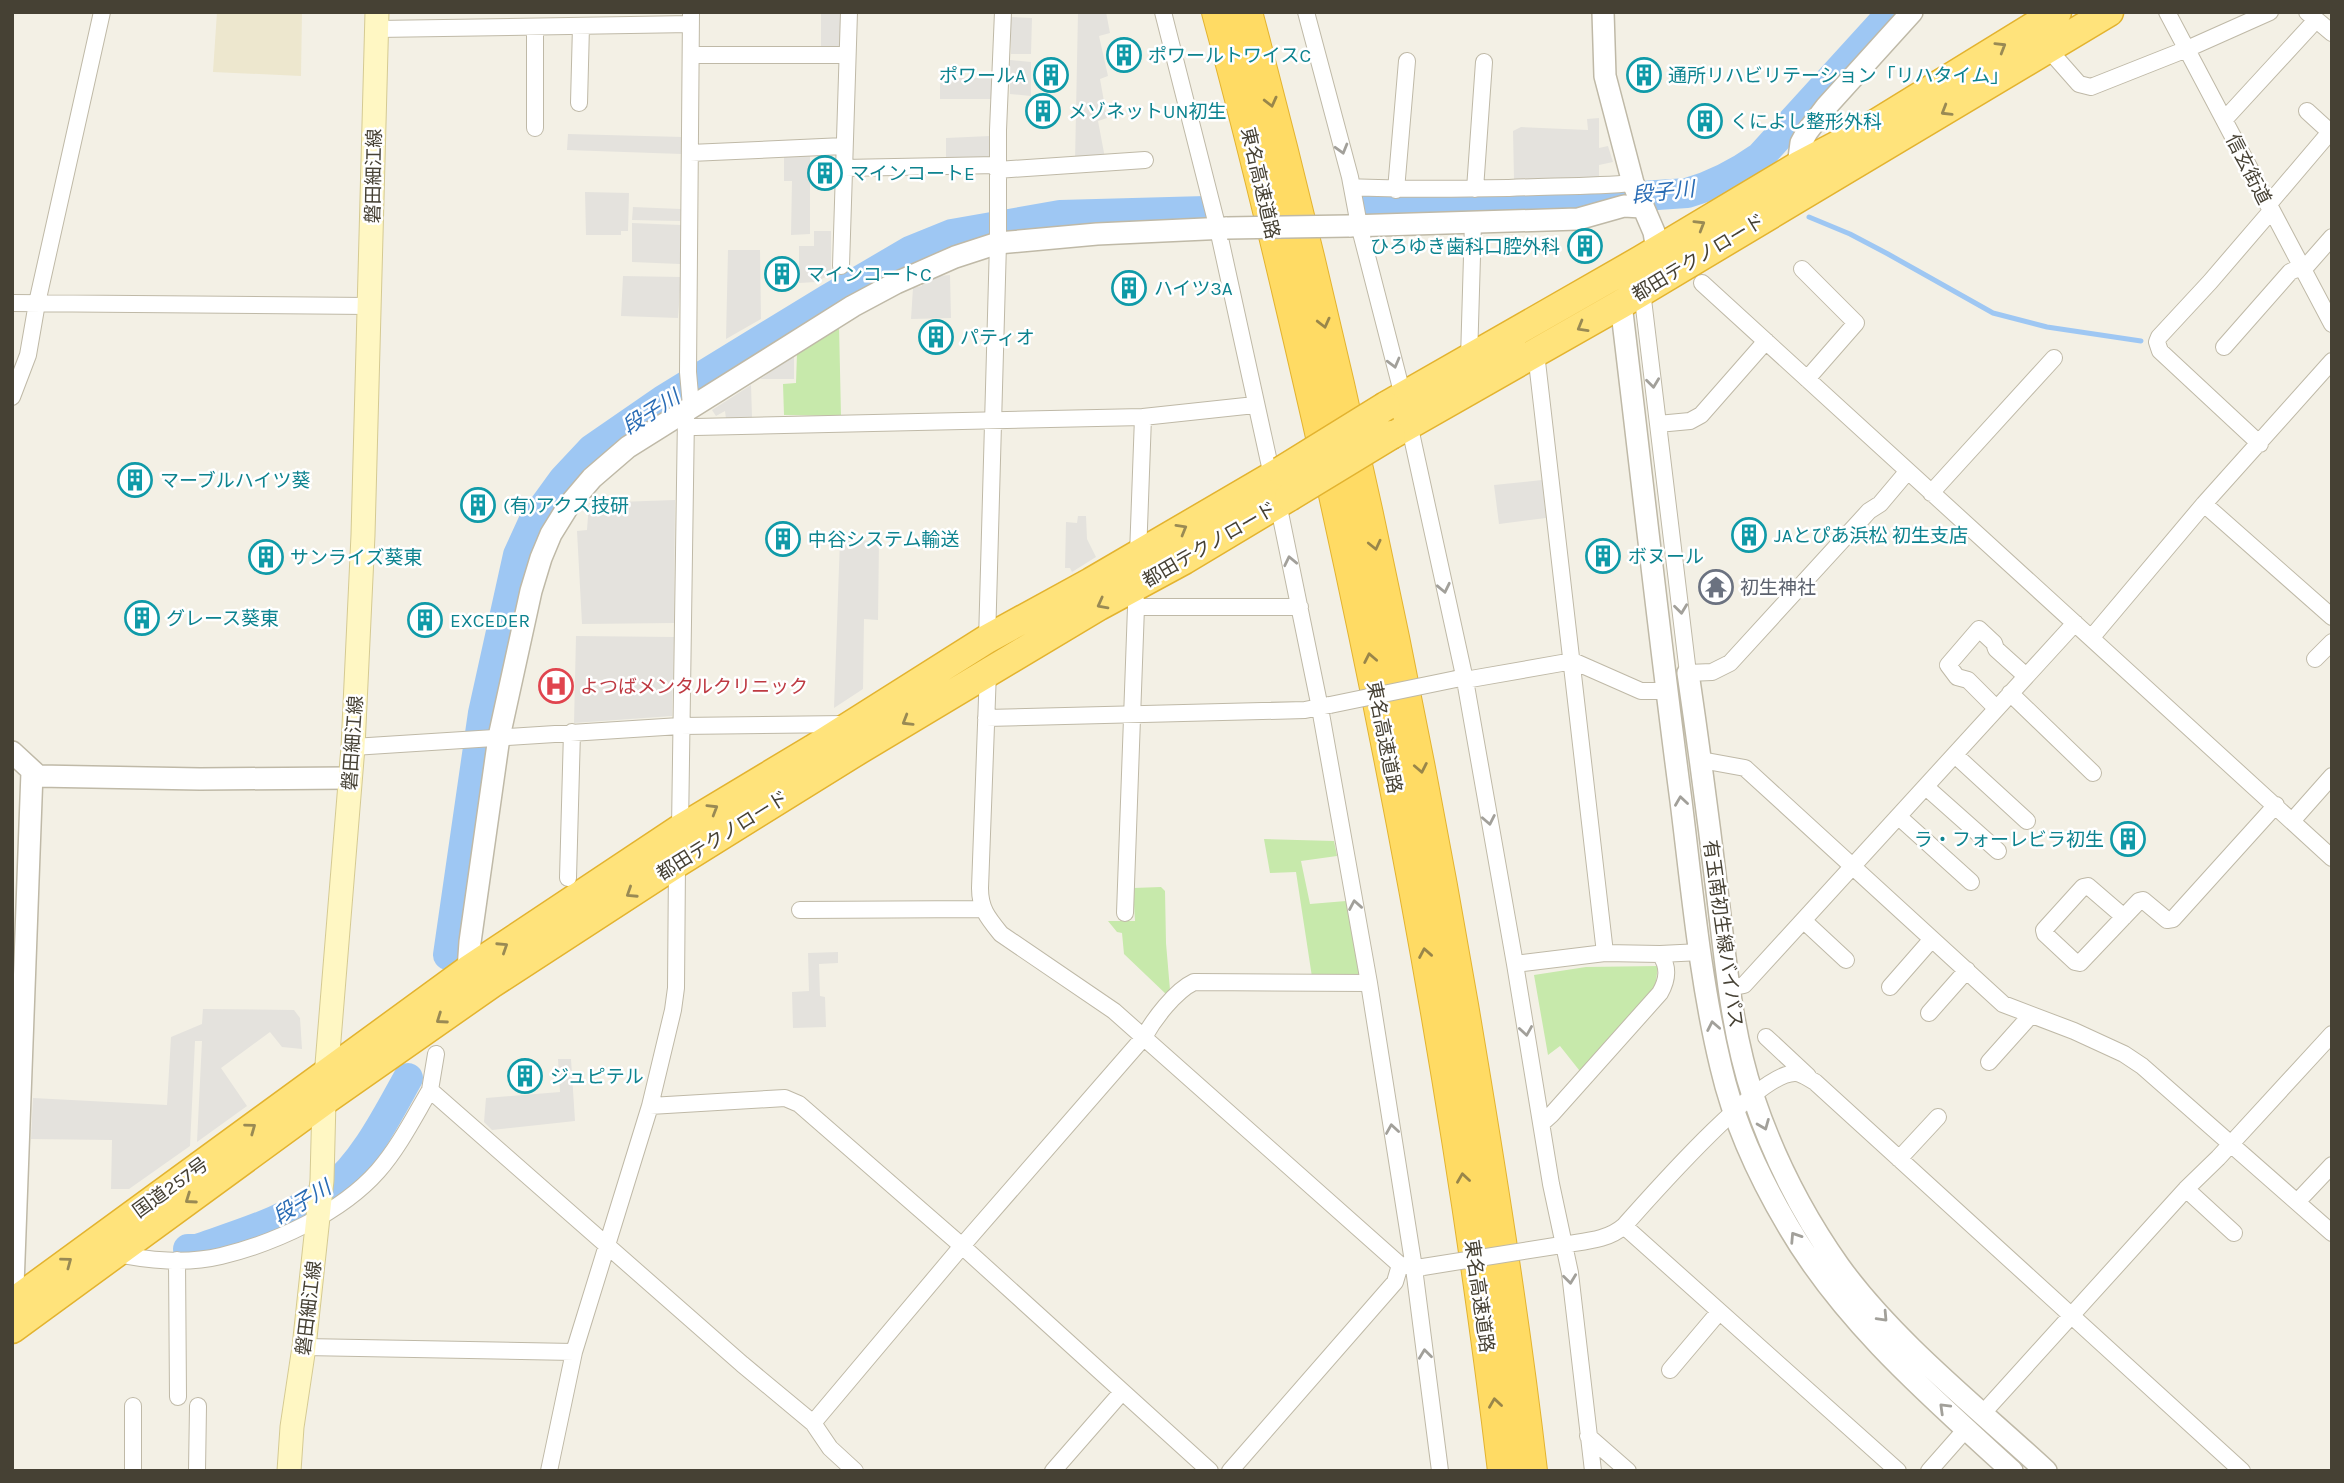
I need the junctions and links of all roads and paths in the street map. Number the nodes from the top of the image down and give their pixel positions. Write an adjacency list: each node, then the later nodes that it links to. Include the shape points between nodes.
1 (103, 12): 54 (street)
2 (849, 12): 24 (street)
3 (1003, 12): 35 (street)
4 (1163, 12): 43 (street)
5 (1217, 12): 193 (highway, 東名高速道路, one-way to 5, via 1460,1156 1360,607 1244,109)
6 (1247, 12): 194 (highway, 東名高速道路, one-way to 194, via 1391,614 1488,1151)
7 (1306, 12): 40 (street, one-way to 40)
8 (1603, 12): 39 (street, via 1605,76)
9 (1912, 12): 34 (street, via 1807,132)
10 (2057, 12): 34 (highway, 都田テクノロード, one-way to 10, via 1859,134)
11 (2109, 12): 22 (highway, 都田テクノロード)
12 (2167, 12): 21 (street, 信玄街道)
13 (2270, 12): 21 (street)
14 (2311, 16): 20 (street); 29 (street)
15 (691, 18): 16 (street); 23 (street)
16 (625, 19): 18 (street)
17 (377, 21): 19 (street); 55 (main road, 磐田細江線)
18 (581, 26): 19 (street); 27 (street)
19 (535, 27): 30 (street)
20 (2332, 33)
21 (2187, 49): 22 (street, via 2091,87 2079,83); 29 (street, 信玄街道)
22 (2049, 50): 51 (highway, 都田テクノロード, one-way to 51)
23 (691, 55): 24 (street); 32 (street)
24 (847, 55): 31 (street)
25 (1407, 61): 38 (street)
26 (1484, 62): 37 (street)
27 (579, 103)
28 (2307, 111): 41 (street, via 2330,132)
29 (2224, 120): 41 (street, 信玄街道)
30 (535, 128)
31 (844, 146): 32 (street); 36 (street)
32 (690, 153): 67 (street)
33 (1145, 160): 35 (street)
34 (1798, 166): 46 (highway, 都田テクノロード, one-way to 34)
35 (997, 167): 36 (street); 44 (street)
36 (844, 168): 47 (street)
37 (1475, 189): 38 (street); 39 (street, via 1596,186)
38 (1396, 190): 40 (street)
39 (1637, 193): 42 (street, via 1624,206 1578,219); 46 (street)
40 (1354, 208): 42 (street); 43 (street, bridge); 65 (street, one-way to 65)
41 (2270, 208): 49 (street, 信玄街道); 72 (street, via 2157,342 2160,351)
42 (1473, 222): 61 (street)
43 (1220, 225): 44 (street); 66 (street)
44 (998, 237): 67 (street, via 853,306); 69 (street)
45 (2332, 237): 49 (street)
46 (1657, 250): 51 (street, via 1654,267); 51 (street, via 1627,293); 61 (highway, 都田テクノロード)
47 (841, 266)
48 (1802, 269): 63 (street, via 1856,323)
49 (2307, 276): 52 (street); 56 (street, 信玄街道); 58 (street, via 2296,269 2290,272)
50 (1702, 283): 57 (street)
51 (1632, 297): 59 (highway, 都田テクノロード, one-way to 59); 70 (street, 有玉南初生線バイパス, one-way to 70); 91 (street, 有玉南初生線バイパス)
52 (2332, 300)
53 (12, 303): 54 (street)
54 (37, 303): 55 (street); 64 (street, via 28,355)
55 (370, 306): 101 (main road, 磐田細江線)
56 (2332, 324)
57 (1766, 341): 63 (street); 70 (street, via 1701,415 1690,421)
58 (2224, 347)
59 (1536, 353): 71 (highway, 都田テクノロード); 86 (street)
60 (2054, 358): 75 (street)
61 (1469, 359): 65 (highway, 都田テクノロード)
62 (2332, 361): 72 (street)
63 (1807, 379): 73 (street)
64 (12, 397)
65 (1395, 401): 71 (street); 74 (highway, 都田テクノロード, bridge)
66 (1255, 405): 68 (street); 74 (street)
67 (688, 409): 69 (street, via 695,428); 98 (street); 100 (street, via 602,469 555,527 531,591)
68 (1143, 416): 69 (street); 77 (street)
69 (993, 420): 83 (street)
70 (1658, 424): 88 (street, 有玉南初生線バイパス, one-way to 88)
71 (1400, 430): 74 (highway, 都田テクノロード, bridge); 90 (street, one-way to 90)
72 (2260, 444): 76 (street)
73 (1907, 472): 75 (street); 88 (street, via 1730,663 1719,670)
74 (1280, 487): 77 (highway, 都田テクノロード, one-way to 74); 78 (highway, 都田テクノロード); 79 (street, one-way to 74)
75 (1931, 492): 81 (street)
76 (2204, 505): 80 (street); 82 (street)
77 (1138, 555): 83 (highway, 都田テクノロード)
78 (1136, 597): 79 (street); 87 (highway, 都田テクノロード, one-way to 87, via 1099,606); 95 (street)
79 (1300, 607): 93 (street)
80 (2332, 617)
81 (2075, 623): 82 (street); 89 (street)
82 (2092, 637): 110 (street)
83 (987, 639): 87 (street); 97 (highway, 都田テクノロード)
84 (2332, 642): 85 (street)
85 (2315, 659)
86 (1573, 661): 90 (street); 91 (street, via 1641,691); 128 (street)
87 (988, 673): 96 (street); 117 (highway, 都田テクノロード, one-way to 117)
88 (1688, 673): 104 (street, 有玉南初生線バイパス)
89 (2026, 676): 92 (street); 94 (street, via 1979,629 1948,665)
90 (1460, 680): 93 (street, bridge); 131 (street, one-way to 131)
91 (1667, 691): 127 (street, 有玉南初生線バイパス, one-way to 91)
92 (2010, 693): 94 (street); 106 (street)
93 (1325, 706): 95 (street); 134 (street, one-way to 93)
94 (1996, 708): 103 (street)
95 (1132, 713): 96 (street); 123 (street)
96 (986, 718): 121 (street)
97 (853, 724): 98 (street); 114 (highway, 都田テクノロード, one-way to 97)
98 (680, 726): 99 (street); 114 (street)
99 (572, 732): 100 (street); 119 (street)
100 (492, 738): 101 (street); 132 (street)
101 (353, 747): 108 (main road, 磐田細江線)
102 (12, 752): 105 (street)
103 (1955, 755): 109 (street); 113 (street)
104 (1701, 760): 118 (street, via 1745,768); 137 (street, 有玉南初生線バイパス)
105 (32, 772): 108 (street, via 38,776); 135 (street)
106 (2093, 773)
107 (2332, 776): 112 (street)
108 (349, 778): 145 (main road, 磐田細江線)
109 (1926, 787): 111 (street); 115 (street)
110 (2276, 805): 112 (street); 124 (street, via 2173,919 2167,920 2143,900)
111 (1899, 817): 118 (street); 120 (street)
112 (2293, 820): 116 (street)
113 (2027, 821)
114 (680, 829): 132 (highway, 都田テクノロード, one-way to 114)
115 (1998, 851)
116 (2332, 858)
117 (677, 863): 149 (highway, 都田テクノロード, one-way to 149, via 491,984); 150 (street, via 676,988)
118 (1855, 867): 125 (street); 126 (street)
119 (568, 878)
120 (1971, 882)
121 (982, 909): 122 (street); 140 (street, via 1001,934 1114,1011)
122 (800, 910)
123 (1125, 913)
124 (2124, 917): 124 (street, via 2080,963 2044,930 2088,886)
125 (1804, 921): 130 (street); 137 (street, via 1744,985)
126 (1932, 939): 133 (street); 136 (street)
127 (1701, 951): 129 (street); 151 (street, 有玉南初生線バイパス, one-way to 127)
128 (1605, 953): 129 (street); 131 (street)
129 (1660, 954): 153 (street, via 1667,966 1660,993)
130 (1846, 960)
131 (1515, 964): 153 (street, one-way to 153)
132 (468, 970): 145 (highway, 都田テクノロード)
133 (1967, 970): 138 (street); 139 (street, via 2003,1004)
134 (1369, 983): 140 (street, via 1194,982); 168 (street, one-way to 134)
135 (18, 986): 169 (street)
136 (1890, 987)
137 (1729, 988): 148 (street, 有玉南初生線バイパス)
138 (1929, 1013)
139 (2031, 1015): 144 (street); 154 (street, via 2124,1054)
140 (1144, 1037): 165 (street); 168 (street)
141 (1766, 1038): 146 (street)
142 (2329, 1042): 154 (street)
143 (436, 1054): 147 (street)
144 (1989, 1062)
145 (327, 1072): 149 (main road, 磐田細江線); 169 (highway, 国道257号, one-way to 145)
146 (1815, 1082): 148 (street, via 1793,1073); 155 (street)
147 (430, 1090): 159 (street, via 378,1171); 164 (street)
148 (1753, 1097): 151 (street); 180 (street, 有玉南初生線バイパス, one-way to 180, via 1797,1196 1841,1268 1908,1343)
149 (324, 1101): 159 (main road, 磐田細江線); 166 (highway, 国道257号, one-way to 166)
150 (650, 1106): 164 (street); 165 (street, via 785,1098 799,1104)
151 (1734, 1113): 160 (street, via 1696,1147); 182 (street, 有玉南初生線バイパス, one-way to 151, via 1875,1340 1825,1283 1756,1167)
152 (1938, 1117): 155 (street)
153 (1542, 1123): 163 (street)
154 (2231, 1143): 157 (street); 158 (street)
155 (1899, 1159): 171 (street)
156 (2332, 1164): 158 (street)
157 (2186, 1189): 161 (street); 171 (street)
158 (2297, 1202): 162 (street)
159 (317, 1219): 167 (street, via 219,1256); 173 (main road, 磐田細江線)
160 (1624, 1226): 163 (street, via 1607,1237); 170 (street)
161 (2234, 1233)
162 (2332, 1233)
163 (1560, 1245): 168 (street, bridge); 183 (street, one-way to 183)
164 (607, 1246): 174 (street); 181 (street)
165 (962, 1247): 176 (street); 181 (street)
166 (115, 1254): 167 (street); 172 (highway, 国道257号)
167 (177, 1260): 177 (street)
168 (1412, 1267): 191 (street); 192 (street, one-way to 168)
169 (12, 1303): 172 (street)
170 (1720, 1312): 175 (street); 197 (street)
171 (2072, 1317): 180 (street); 201 (street)
172 (12, 1329)
173 (304, 1347): 174 (street); 186 (main road, 磐田細江線)
174 (574, 1352): 187 (street)
175 (1670, 1370)
176 (1122, 1392): 189 (street); 190 (street)
177 (178, 1397)
178 (133, 1406): 184 (street)
179 (198, 1406): 185 (street)
180 (1983, 1413): 200 (street, 有玉南初生線バイパス)
181 (813, 1423): 188 (street, via 830,1448)
182 (1966, 1429): 198 (street); 199 (street, 有玉南初生線バイパス)
183 (1588, 1436): 195 (street); 196 (street)
184 (133, 1471)
185 (197, 1471)
186 (289, 1471)
187 (549, 1471)
188 (855, 1471)
189 (1054, 1471)
190 (1210, 1471)
191 (1230, 1471)
192 (1440, 1471)
193 (1503, 1471)
194 (1532, 1471)
195 (1592, 1471)
196 (1628, 1471)
197 (1899, 1471)
198 (1930, 1471)
199 (2012, 1471)
200 (2046, 1471)
201 (2242, 1471)

